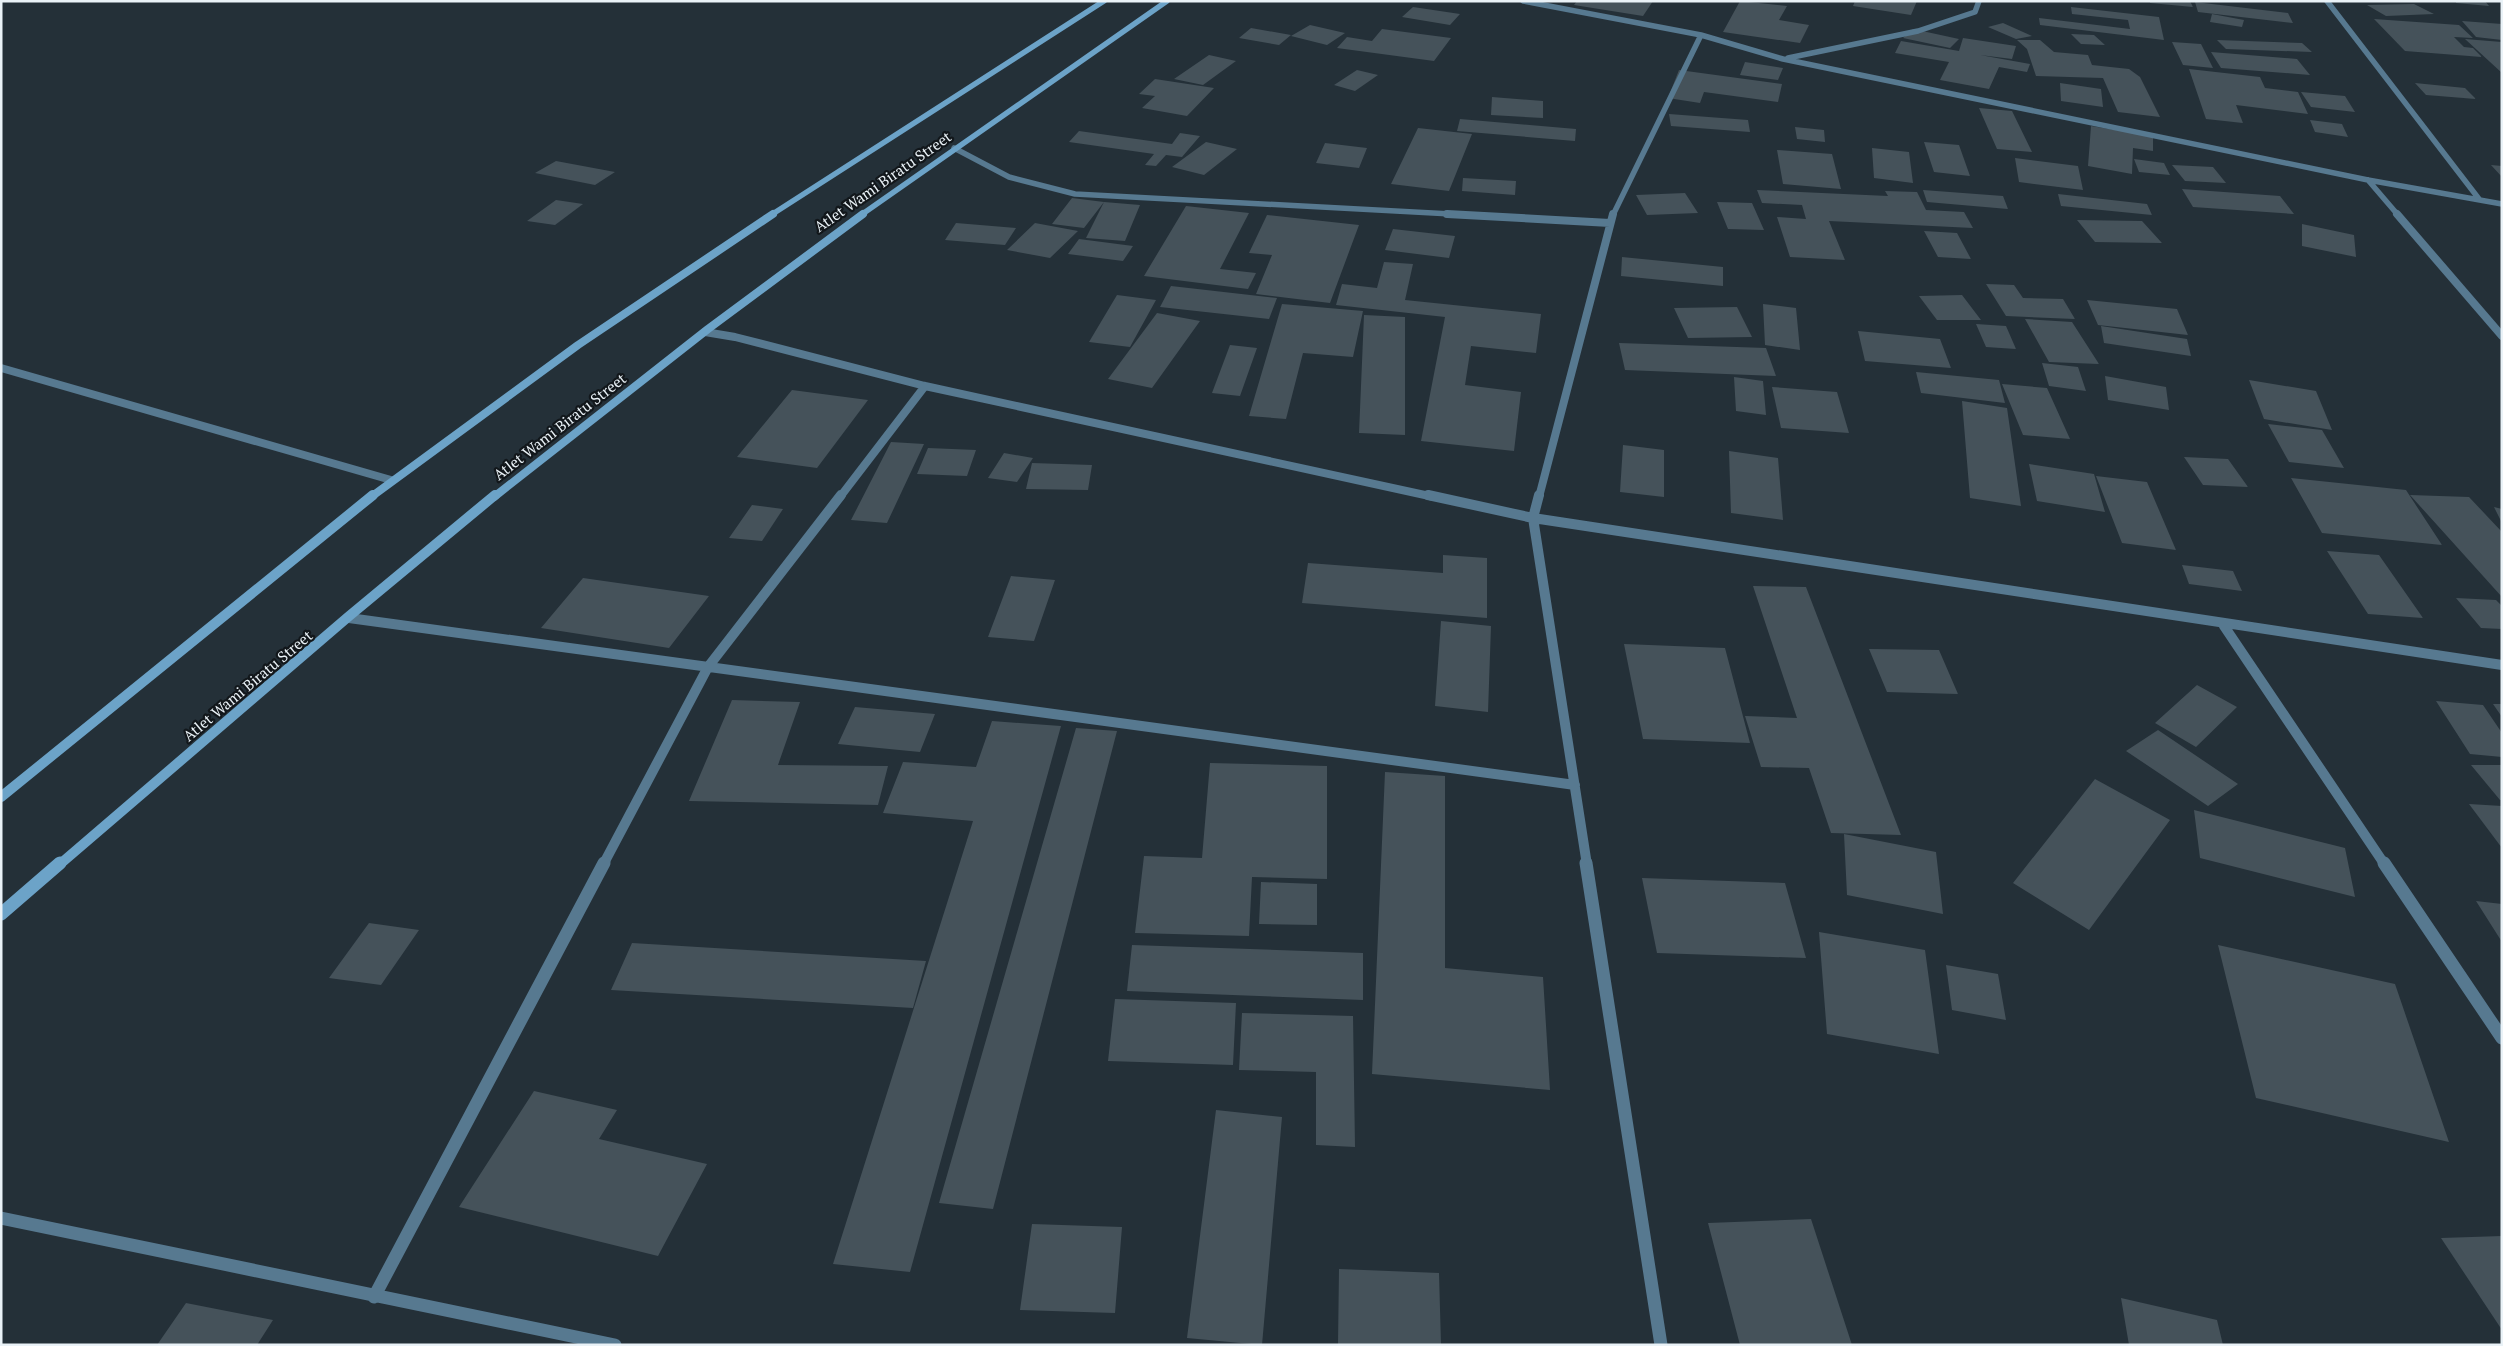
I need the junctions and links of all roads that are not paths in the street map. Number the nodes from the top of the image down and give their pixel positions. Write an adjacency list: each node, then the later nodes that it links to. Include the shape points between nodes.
1 (1104, 1): 17 (main road, Atlet Wami Biratu Street, via 618,317)
2 (1167, 1): 8 (main road, Atlet Wami Biratu Street)
3 (1522, 1): 6 (street)
4 (1979, 1): 7 (street, via 1975,12 1918,31)
5 (2327, 1): 10 (street)
6 (1702, 35): 7 (street); 12 (street, via 1614,207)
7 (1783, 59): 9 (street)
8 (954, 148): 12 (street, via 1009,176 1076,194); 13 (main road, Atlet Wami Biratu Street, via 821,243)
9 (2368, 180): 10 (street); 14 (street)
10 (2479, 199): 11 (street)
11 (2502, 204)
12 (1610, 223): 18 (street)
13 (705, 332): 16 (street); 19 (main road, Atlet Wami Biratu Street, via 560,443)
14 (2502, 336)
15 (1, 368): 17 (street)
16 (925, 386): 18 (street); 22 (street)
17 (391, 480): 24 (main road, Atlet Wami Biratu Street)
18 (1533, 518): 20 (street); 23 (street)
19 (349, 618): 22 (street); 25 (main road, Atlet Wami Biratu Street)
20 (2222, 623): 21 (street); 26 (street)
21 (2502, 665)
22 (708, 667): 23 (street); 28 (street)
23 (1575, 785): 30 (street)
24 (1, 797)
25 (1, 914)
26 (2502, 1038)
27 (1, 1218): 28 (street)
28 (374, 1297): 29 (street)
29 (615, 1345)
30 (1661, 1345)

